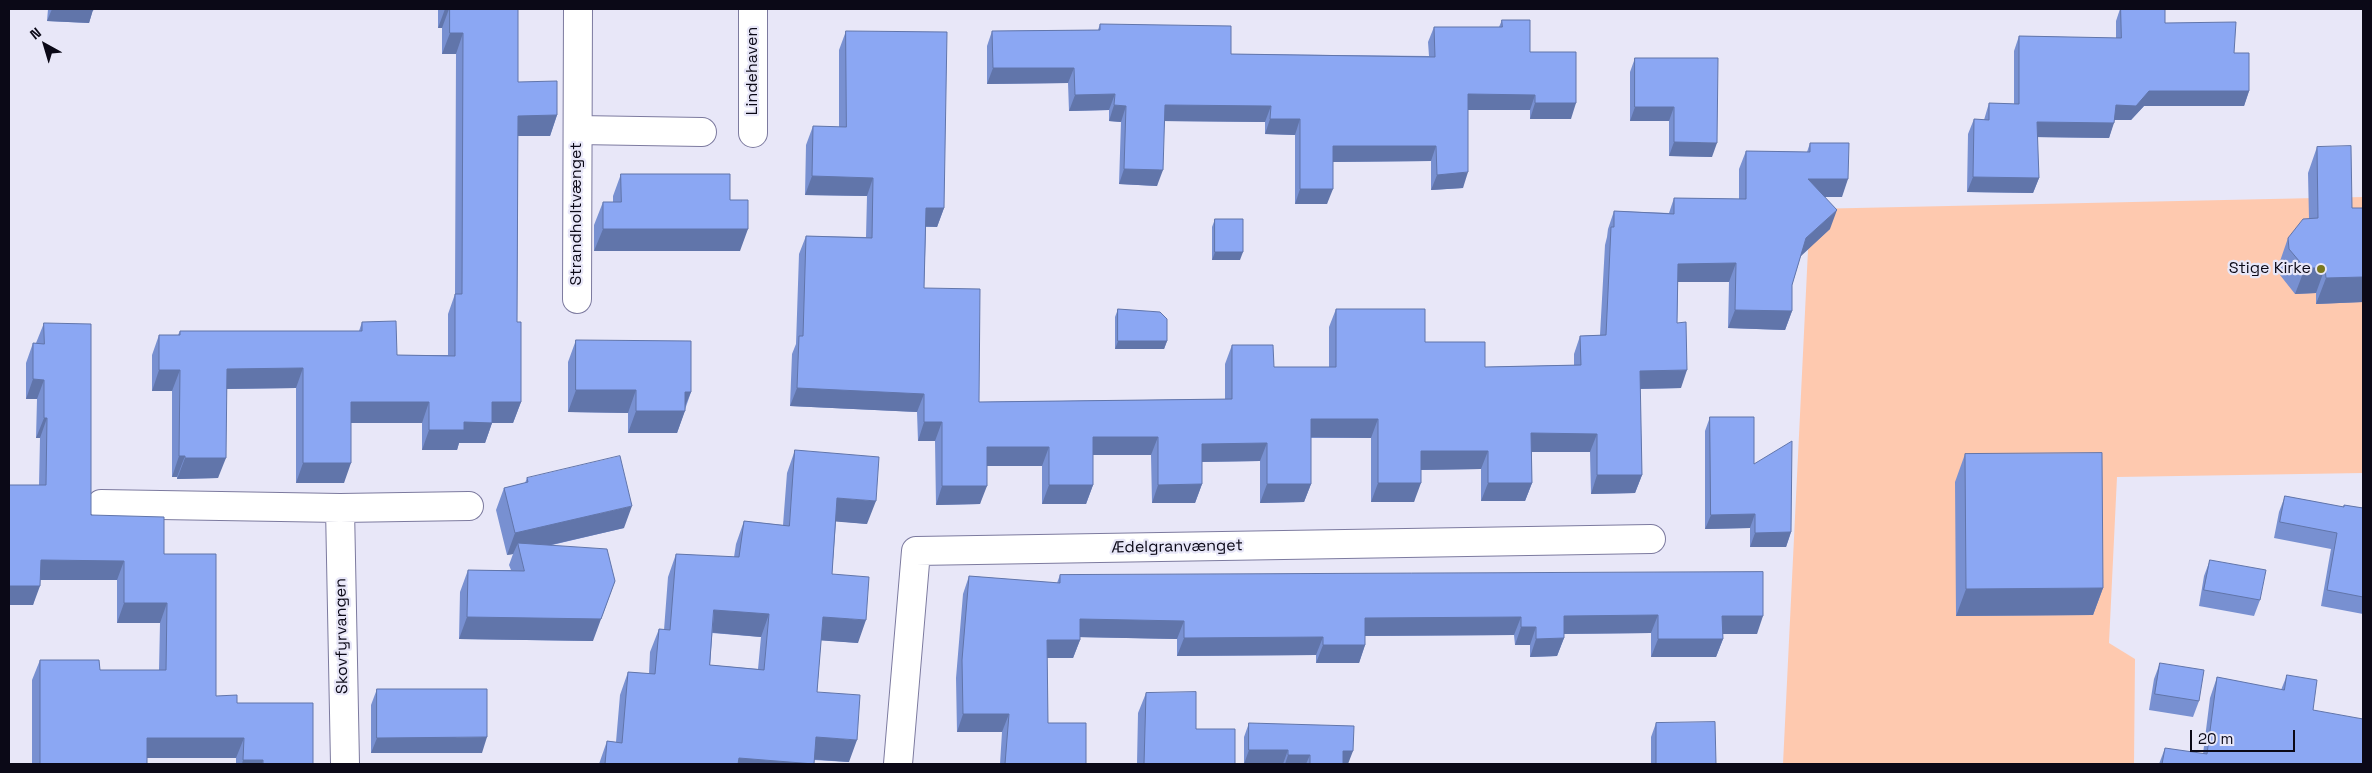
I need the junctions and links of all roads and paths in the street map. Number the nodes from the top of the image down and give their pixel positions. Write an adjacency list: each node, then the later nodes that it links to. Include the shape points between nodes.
1 (578, 9): 3 (street, Strandholtvænget)
2 (753, 9): 5 (street, Lindehaven)
3 (578, 130): 4 (street, Strandholtvænget); 6 (street, Strandholtvænget)
4 (702, 132)
5 (753, 134)
6 (577, 299)
7 (101, 504): 9 (street)
8 (469, 506): 9 (street)
9 (340, 508): 11 (street, Skovfyrvangen)
10 (1651, 539): 12 (street, Ædelgranvænget, via 916,551)
11 (345, 764)
12 (898, 764)

